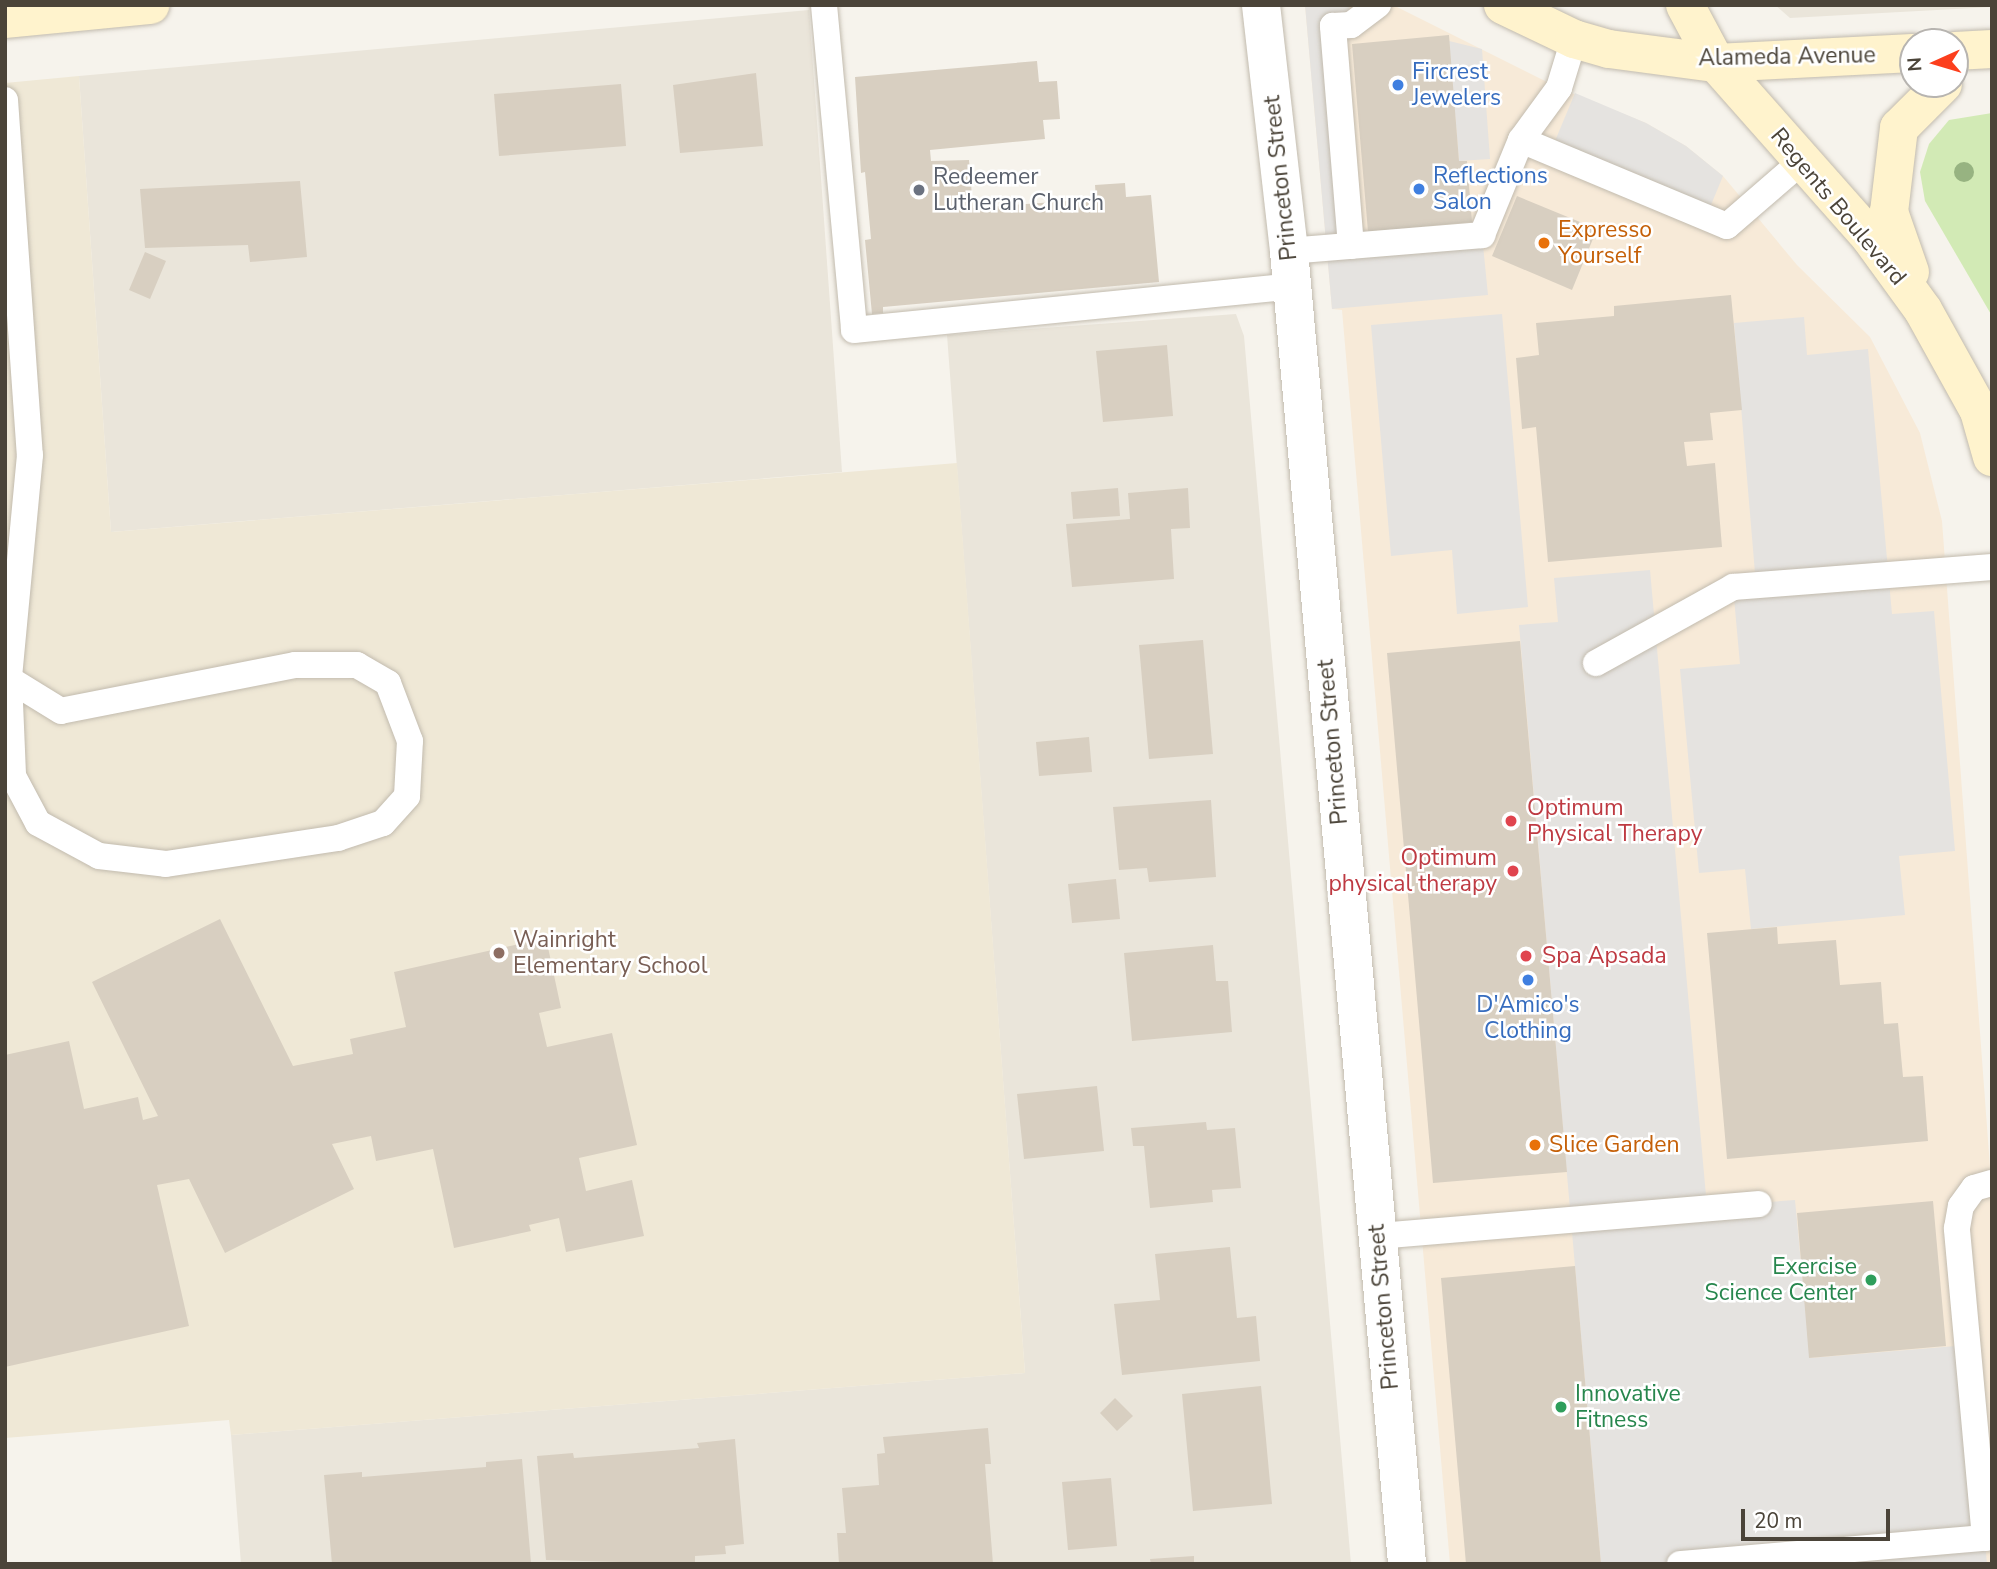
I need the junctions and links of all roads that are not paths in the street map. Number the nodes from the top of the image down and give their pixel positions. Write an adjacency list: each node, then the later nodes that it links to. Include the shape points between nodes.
1 (150, 5): 7 (main road)
2 (824, 5): 16 (lane, via 854,330)
3 (1261, 5): 16 (street, Princeton Street)
4 (1378, 5): 15 (lane, via 1351,25 1333,26)
5 (1503, 5): 8 (main road, Alameda Avenue)
6 (1685, 5): 10 (main road, Regents Boulevard)
7 (5, 19)
8 (1574, 39): 10 (main road, Alameda Avenue, via 1609,49); 13 (lane, via 1559,88)
9 (1899, 54): 10 (main road, Alameda Avenue)
10 (1716, 63): 14 (main road, Regents Boulevard)
11 (1929, 98): 17 (main road, via 1899,128 1889,212)
12 (5, 100): 21 (lane, via 30,455)
13 (1521, 140): 14 (lane, via 1727,226); 15 (lane, via 1482,235)
14 (1801, 162): 17 (main road, Regents Boulevard, via 1870,237)
15 (1351, 246): 16 (lane)
16 (1291, 269): 24 (street, Princeton Street)
17 (1923, 310): 18 (main road, Regents Boulevard, via 1979,411)
18 (1992, 457)
19 (1992, 566): 20 (lane, via 1733,587)
20 (1596, 663)
21 (9, 679): 21 (lane, via 13,776 38,823 99,856 166,864 338,838 383,823 407,796 410,741 388,682 357,665 295,666 61,711)
22 (1992, 1183): 25 (lane, via 1974,1188 1961,1206 1957,1228)
23 (1759, 1204): 24 (lane)
24 (1378, 1236): 26 (street, Princeton Street)
25 (1988, 1538): 27 (lane)
26 (1408, 1564)
27 (1680, 1564)

